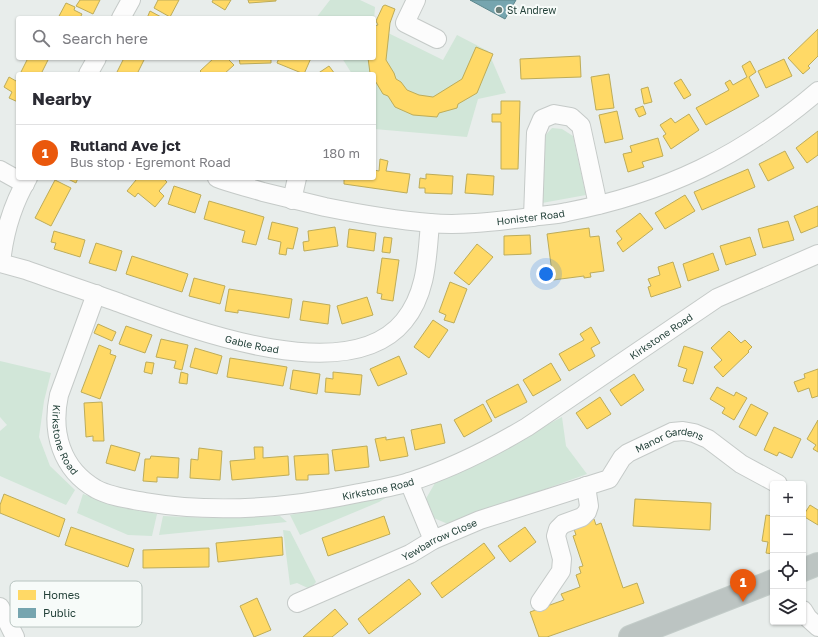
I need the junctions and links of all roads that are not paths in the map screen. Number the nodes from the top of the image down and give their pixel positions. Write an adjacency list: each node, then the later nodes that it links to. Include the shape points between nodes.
1 (131, 0): 3 (street)
2 (416, 0): 4 (street, via 405,23)
3 (121, 16)
4 (437, 39)
5 (97, 60): 6 (street)
6 (89, 72)
7 (818, 91): 14 (street, Honister Road, via 762,135 714,163 636,195)
8 (0, 170): 9 (street)
9 (16, 177)
10 (224, 180): 13 (street, Honister Road)
11 (297, 180): 13 (street)
12 (26, 181): 18 (street, via 9,219)
13 (292, 200): 16 (street, Honister Road, via 374,216)
14 (598, 205): 15 (street, Honister Road, via 566,213); 15 (street, via 581,126 571,117 554,114 542,119 536,133)
15 (533, 217): 16 (street, Honister Road, via 496,222)
16 (430, 223): 19 (street, Gable Road, via 426,272 413,306 404,321 388,335 354,350 308,352 218,336 188,328)
17 (818, 254): 21 (street, Kirkstone Road, via 717,298 527,427 458,463)
18 (0, 263): 19 (street, Gable Road)
19 (96, 294): 21 (street, Kirkstone Road, via 59,395 55,419 56,431 64,454 77,474 96,489 136,501 202,508 232,508 315,501)
20 (772, 481): 22 (street, Manor Gardens, via 741,464 708,439 683,431 672,432 628,452 609,479)
21 (409, 482): 23 (street)
22 (586, 486): 23 (street, Yewbarrow Close, via 480,520); 27 (street, via 589,506 587,512 558,529 556,536 562,559 561,571)
23 (433, 540): 28 (street, Yewbarrow Close, via 410,554)
24 (818, 564): 25 (highway)
25 (806, 569)
26 (770, 582): 33 (highway)
27 (540, 602)
28 (297, 603)
29 (0, 607): 32 (street)
30 (806, 615): 31 (street)
31 (818, 627)
32 (15, 637)
33 (630, 637)

